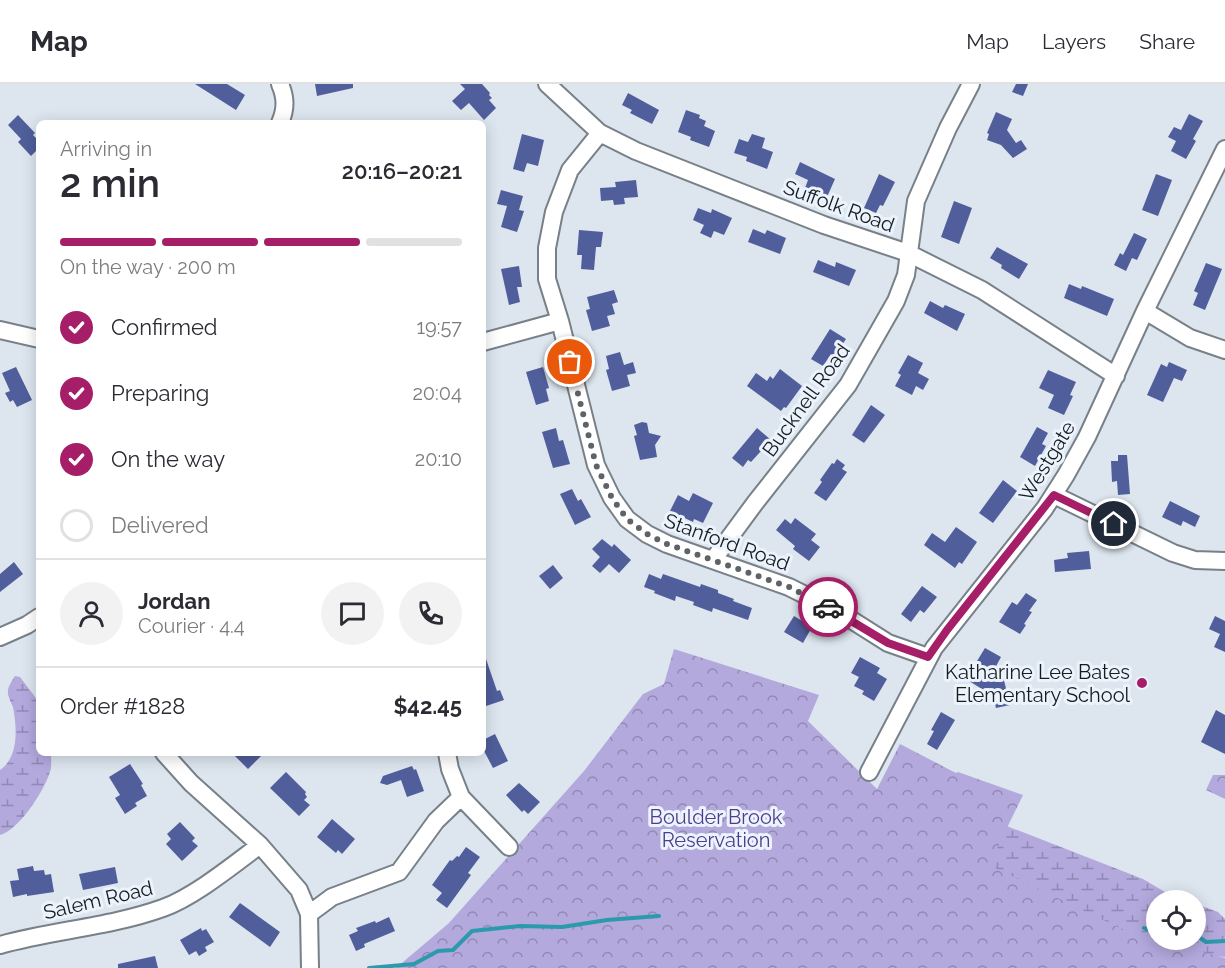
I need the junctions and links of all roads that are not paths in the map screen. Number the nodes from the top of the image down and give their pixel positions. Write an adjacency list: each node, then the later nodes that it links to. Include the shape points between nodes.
1 (280, 84): 4 (street, via 285,101)
2 (547, 84): 5 (street, Suffolk Road)
3 (970, 84): 7 (street, Bucknell Road, via 916,201)
4 (281, 120)
5 (600, 133): 7 (street, Suffolk Road, via 824,225); 9 (street, Stanford Road, via 570,170 554,212 547,248 547,279)
6 (1225, 149): 8 (street, Westgate)
7 (908, 253): 14 (street, Suffolk Road, via 982,291); 16 (street, Bucknell Road, via 906,275 896,301 848,385)
8 (1145, 311): 13 (street, via 1190,338); 14 (street, Westgate)
9 (560, 321): 12 (street); 16 (street, Stanford Road, via 596,465 612,498 627,519 647,534)
10 (0, 330): 11 (street)
11 (36, 338)
12 (486, 341)
13 (1225, 350)
14 (1116, 376): 15 (street, Westgate)
15 (1054, 495): 17 (street, via 1181,556); 20 (street, Westgate)
16 (713, 560): 20 (street, Stanford Road, via 789,587 888,643)
17 (1225, 561)
18 (36, 619): 19 (street)
19 (0, 638)
20 (928, 657): 23 (street, Westgate)
21 (167, 756): 25 (street)
22 (448, 756): 24 (street)
23 (869, 772)
24 (461, 796): 26 (street); 27 (street, via 436,820 399,872 332,897)
25 (260, 845): 27 (street, via 298,890); 28 (street, Salem Road, via 209,882 165,907 111,923)
26 (509, 847)
27 (309, 914): 29 (street)
28 (0, 945)
29 (310, 968)

